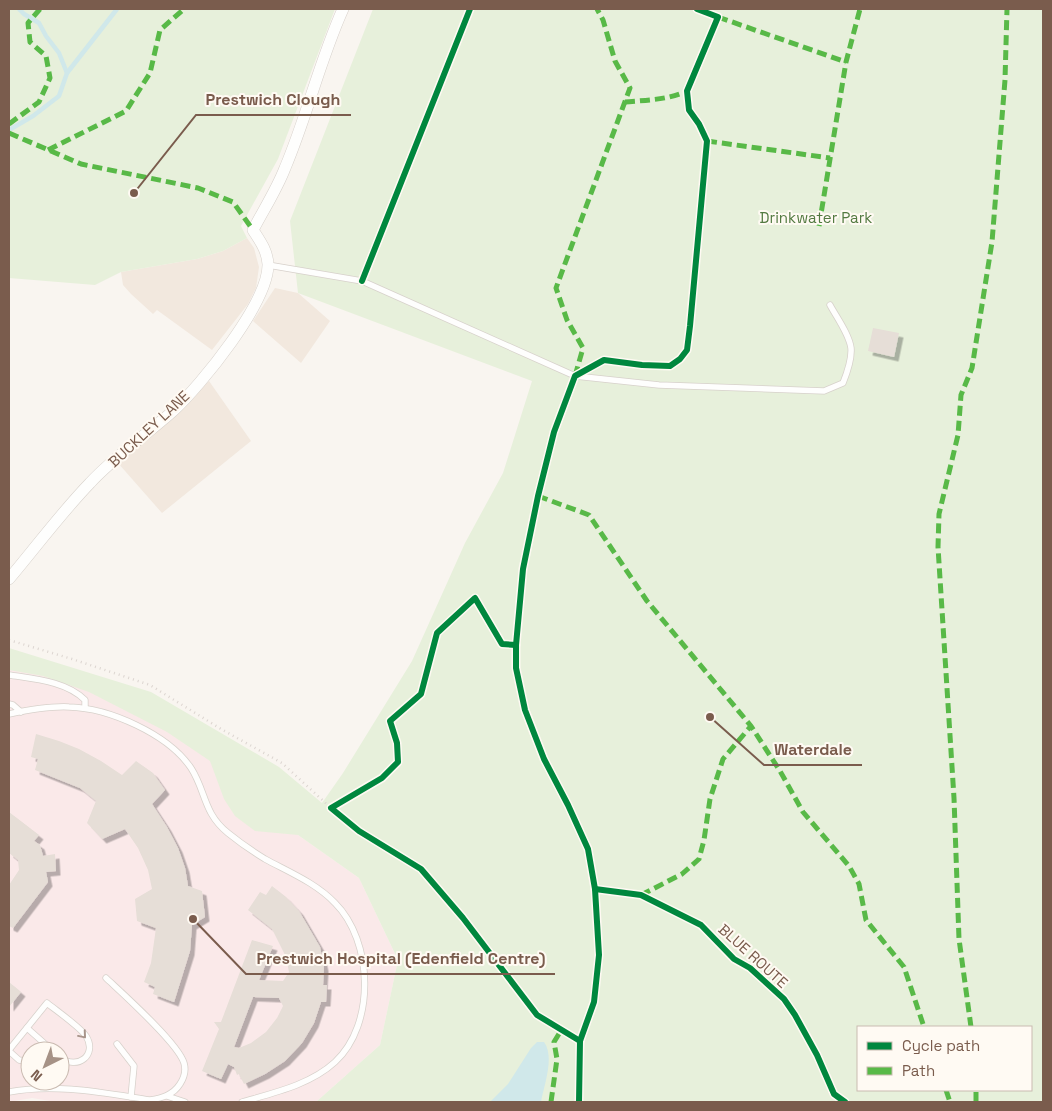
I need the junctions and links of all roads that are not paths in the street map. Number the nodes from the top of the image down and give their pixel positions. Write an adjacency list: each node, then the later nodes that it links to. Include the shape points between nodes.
1 (343, 9): 2 (street, via 285,170 253,230 264,248)
2 (268, 265): 3 (lane, via 362,281 575,376 659,385 824,391 843,383 851,348); 4 (street, BUCKLEY LANE, via 262,294 200,382 174,410 90,482)
3 (830, 306)
4 (9, 579)
5 (9, 675): 7 (lane, via 62,686 80,695 85,700)
6 (9, 704): 8 (lane)
7 (85, 708): 8 (lane); 21 (lane, via 137,726 176,751 197,779 206,806 215,820 263,857 326,894 346,915 356,934 365,993 361,1014 347,1046 336,1061 310,1079)
8 (21, 712): 9 (lane)
9 (9, 714)
10 (106, 978): 18 (lane, via 181,1055 185,1073 175,1091)
11 (27, 1028): 12 (lane); 14 (lane); 16 (lane, one-way to 16, via 47,1003 86,1035 90,1044 84,1060)
12 (42, 1041)
13 (116, 1044): 19 (lane, via 134,1066)
14 (9, 1051): 15 (lane)
15 (20, 1060)
16 (70, 1063)
17 (9, 1092): 19 (lane, via 27,1088 67,1089)
18 (167, 1096): 19 (lane, via 150,1100); 20 (lane)
19 (131, 1097)
20 (185, 1102)
21 (242, 1102)

